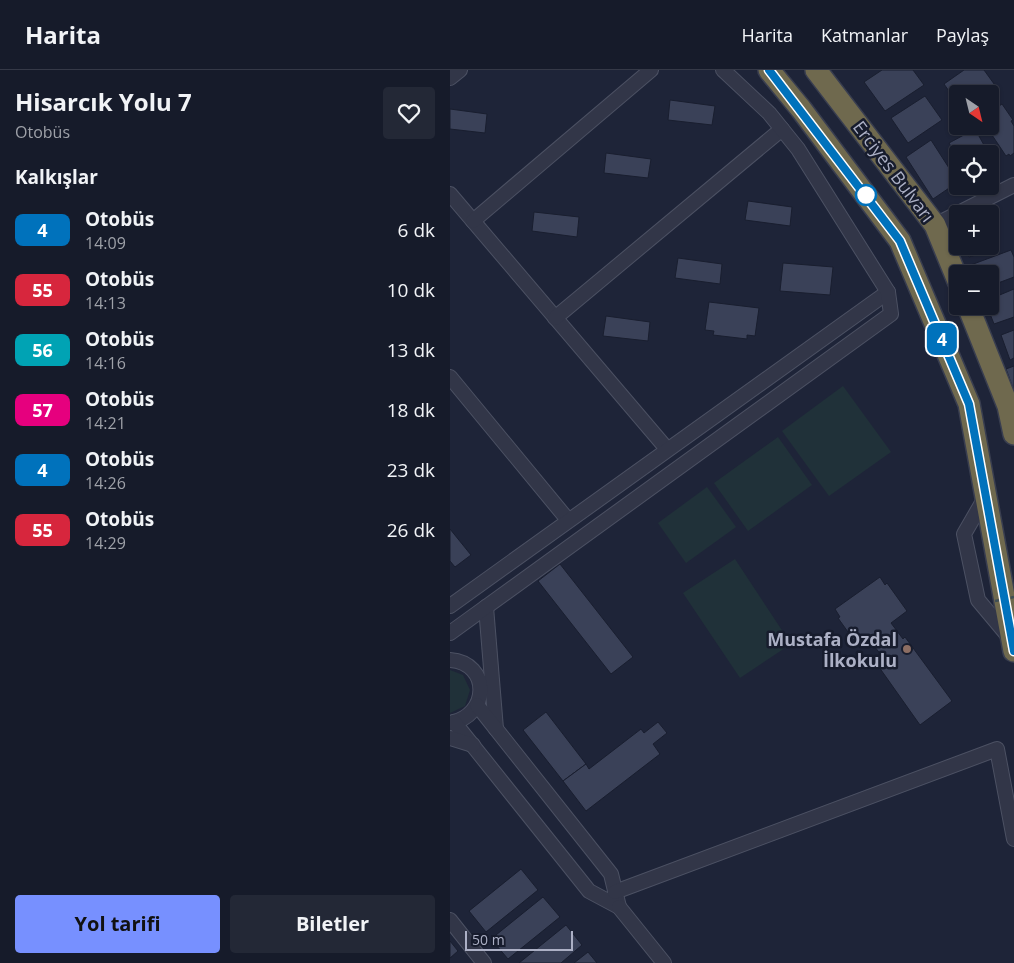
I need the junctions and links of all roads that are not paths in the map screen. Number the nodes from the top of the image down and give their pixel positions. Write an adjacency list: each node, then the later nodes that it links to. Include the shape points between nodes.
1 (460, 70): 6 (street)
2 (651, 70): 10 (street)
3 (723, 70): 7 (street)
4 (769, 70): 19 (highway, Erciyes Bulvarı, via 900,241 969,404)
5 (816, 70): 11 (highway, Erciyes Bulvarı)
6 (450, 78)
7 (782, 129): 13 (street, via 840,212); 15 (street)
8 (1014, 185): 11 (street)
9 (450, 194): 10 (street)
10 (473, 221): 15 (street)
11 (935, 225): 12 (highway, Erciyes Bulvarı)
12 (951, 265)
13 (888, 292): 18 (street); 22 (street, via 891,314)
14 (972, 315): 17 (highway, via 1008,406)
15 (555, 318): 18 (street)
16 (450, 377): 20 (street)
17 (1014, 434)
18 (667, 449): 20 (street)
19 (986, 496): 24 (highway, Erciyes Bulvarı); 24 (street, via 964,534 978,600)
20 (568, 520): 21 (street)
21 (450, 606)
22 (486, 607): 23 (street); 28 (street)
23 (450, 633)
24 (1013, 646)
25 (450, 660): 26 (street, via 464,663 476,674 480,689)
26 (477, 705): 27 (street, via 466,718); 28 (street)
27 (452, 722): 30 (street)
28 (496, 729): 32 (street, via 611,874)
29 (450, 738): 30 (street)
30 (473, 745): 33 (street, via 589,891)
31 (1014, 839): 32 (street, via 997,748)
32 (616, 892): 33 (street)
33 (619, 907): 36 (street)
34 (450, 920): 35 (street)
35 (484, 963)
36 (664, 963)

